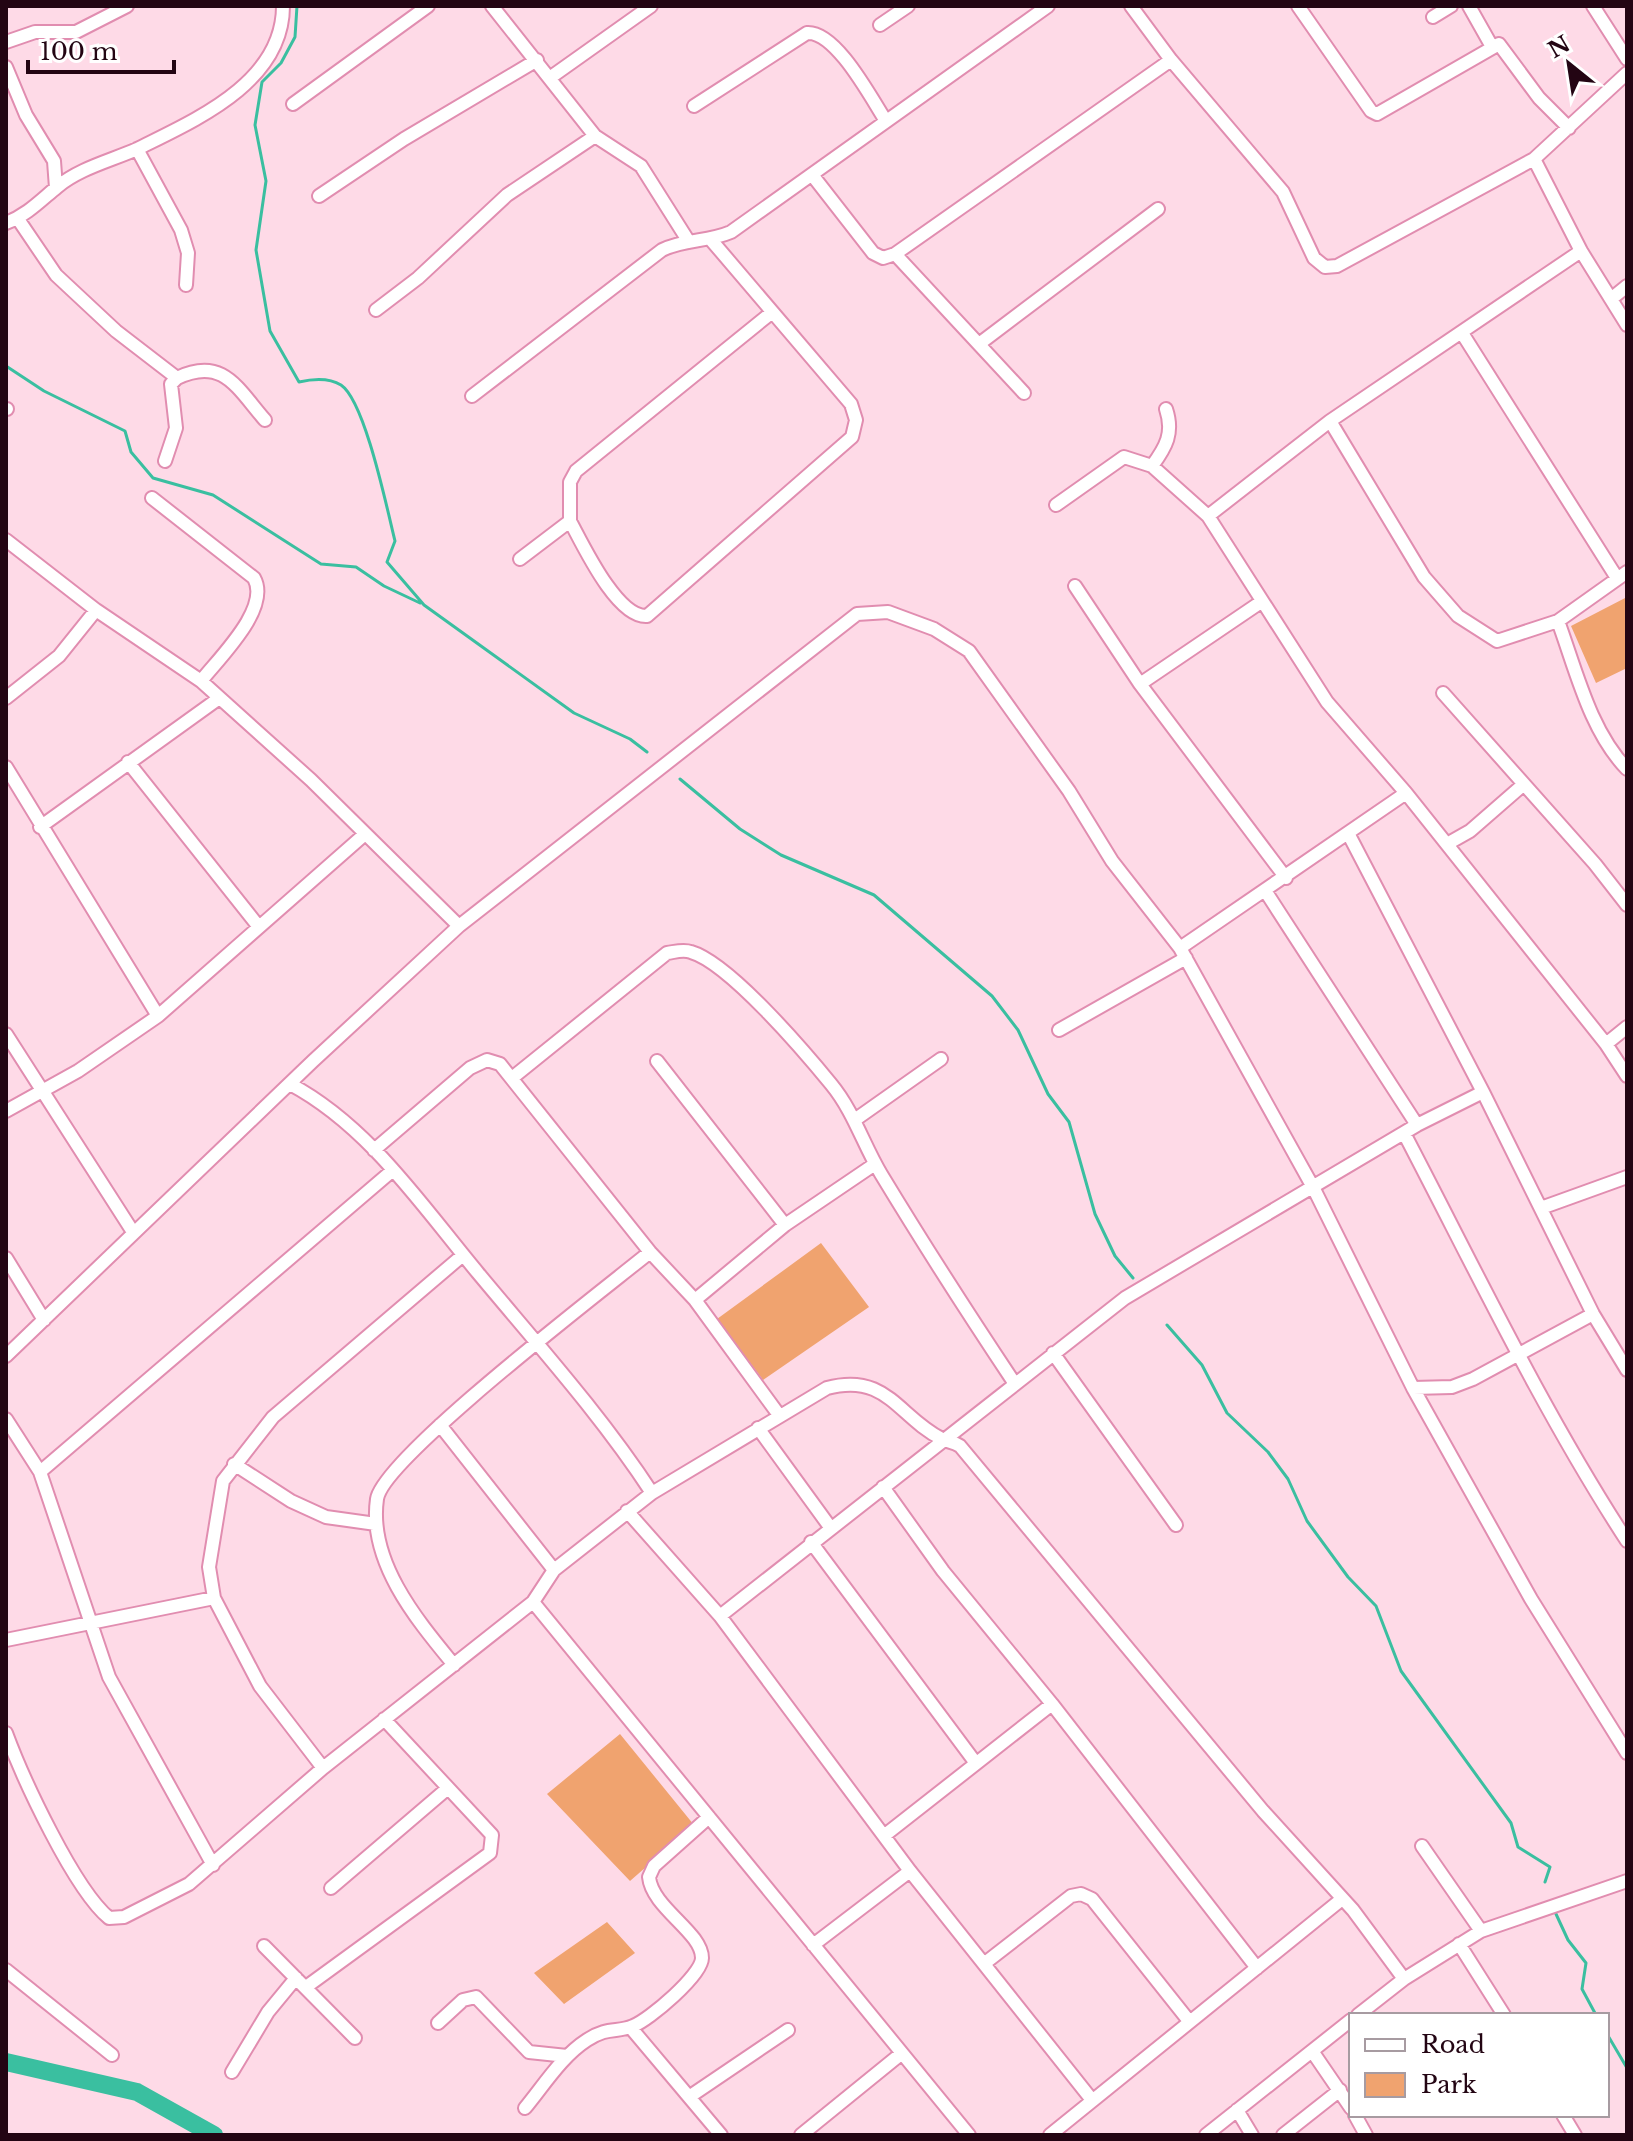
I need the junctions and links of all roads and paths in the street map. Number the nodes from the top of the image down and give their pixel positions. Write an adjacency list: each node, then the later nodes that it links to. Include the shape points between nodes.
1 (127, 6): 15 (street, via 76,32 35,32)
2 (283, 6): 29 (street, via 278,41 258,71 193,121)
3 (428, 6): 24 (street)
4 (492, 6): 18 (street)
5 (651, 6): 22 (street)
6 (908, 6): 14 (street)
7 (1048, 6): 26 (street)
8 (1131, 6): 19 (street)
9 (1298, 6): 16 (street, via 1377,114)
10 (1451, 6): 13 (street)
11 (1469, 6): 16 (street)
12 (1593, 6): 17 (street)
13 (1433, 17)
14 (880, 25)
15 (6, 42)
16 (1491, 45): 27 (street, via 1505,48 1539,98)
17 (1627, 59)
18 (537, 60): 22 (street); 35 (street)
19 (1171, 60): 30 (street, via 1283,192 1314,258 1325,267 1337,266); 41 (street)
20 (6, 67): 23 (street)
21 (1627, 73): 27 (street)
22 (551, 77): 28 (street)
23 (9, 86): 31 (street)
24 (293, 104)
25 (694, 106): 26 (street, via 807,33 815,33 831,41)
26 (886, 121): 33 (street)
27 (1569, 128): 30 (street)
28 (595, 136): 39 (street, via 641,166); 45 (street, via 507,195)
29 (137, 149): 32 (street); 42 (street, via 181,230 188,253)
30 (1534, 159): 40 (street)
31 (54, 161): 32 (street); 34 (street)
32 (86, 169): 34 (street)
33 (813, 176): 38 (street); 41 (street, via 873,253 883,258)
34 (56, 188): 37 (street)
35 (319, 196)
36 (1158, 209): 49 (street)
37 (12, 221): 50 (street, via 56,275)
38 (712, 241): 39 (street); 46 (street)
39 (689, 242): 52 (street, via 662,250)
40 (1581, 251): 44 (street); 48 (street)
41 (895, 254): 49 (street)
42 (186, 285)
43 (1627, 286): 44 (street)
44 (1611, 299): 47 (street)
45 (376, 310)
46 (771, 313): 61 (street, via 576,471 570,482); 61 (street, via 851,404 856,420 852,437 647,616 632,614 623,605)
47 (1627, 325)
48 (1462, 333): 55 (street); 64 (street)
49 (979, 344): 51 (street)
50 (177, 378): 54 (street, via 205,368 218,371); 56 (street, via 171,384 176,428)
51 (1024, 393)
52 (472, 396)
53 (1166, 409): 57 (street, via 1169,440)
54 (265, 420)
55 (1330, 421): 60 (street); 68 (street, via 1424,577 1458,616 1501,642)
56 (165, 461)
57 (1152, 466): 59 (street, via 1124,457); 60 (street)
58 (152, 498): 69 (street, via 259,586 251,616)
59 (1056, 505)
60 (1208, 516): 66 (street)
61 (570, 521): 63 (street)
62 (6, 540): 67 (street)
63 (520, 559)
64 (1622, 575): 68 (street)
65 (1075, 586): 70 (street)
66 (1261, 602): 70 (street); 78 (street, via 1327,702)
67 (96, 610): 69 (street); 72 (street, via 59,656)
68 (1558, 621): 76 (street, via 1589,707 1614,756)
69 (201, 681): 73 (street)
70 (1140, 684): 83 (street)
71 (1443, 693): 77 (street)
72 (6, 698)
73 (218, 699): 74 (street); 80 (street)
74 (128, 762): 79 (street); 87 (street)
75 (6, 767): 79 (street)
76 (1627, 769)
77 (1524, 784): 82 (street); 85 (street)
78 (1406, 793): 81 (street); 82 (street)
79 (40, 827): 89 (street)
80 (365, 834): 86 (street); 87 (street)
81 (1349, 835): 83 (street); 100 (street)
82 (1447, 844): 93 (street)
83 (1286, 878): 84 (street)
84 (1266, 892): 88 (street); 103 (street)
85 (1627, 905)
86 (459, 926): 88 (street, via 857,614 888,612 934,629 969,651 1112,861); 98 (street)
87 (259, 927): 89 (street)
88 (1183, 953): 91 (street); 109 (street)
89 (158, 1016): 99 (street)
90 (1627, 1027): 93 (street)
91 (1059, 1030)
92 (6, 1034): 99 (street)
93 (1606, 1044): 96 (street)
94 (941, 1059): 102 (street)
95 (657, 1061): 111 (street)
96 (1627, 1076)
97 (512, 1078): 102 (street, via 667,953 687,950 704,957 746,993 832,1085); 105 (street, via 500,1064 487,1060 470,1068); 113 (street)
98 (290, 1084): 105 (street, via 311,1095); 112 (street)
99 (42, 1091): 101 (street); 112 (street)
100 (1483, 1092): 103 (street); 110 (street)
101 (6, 1111)
102 (856, 1119): 106 (street)
103 (1417, 1125): 104 (street)
104 (1405, 1135): 109 (street); 121 (street)
105 (374, 1150): 107 (street)
106 (875, 1164): 111 (street); 124 (street)
107 (393, 1170): 114 (street); 132 (street)
108 (1627, 1177): 110 (street)
109 (1314, 1189): 120 (street, via 1125,1298); 125 (street)
110 (1541, 1208): 117 (street)
111 (785, 1225): 116 (street)
112 (133, 1232): 118 (street)
113 (650, 1252): 116 (street); 119 (street)
114 (463, 1255): 119 (street); 131 (street, via 273,1417)
115 (6, 1258): 118 (street)
116 (695, 1300): 126 (street)
117 (1593, 1314): 121 (street); 123 (street)
118 (44, 1320): 122 (street)
119 (537, 1344): 128 (street); 134 (street)
120 (1053, 1353): 124 (street); 137 (street)
121 (1520, 1355): 125 (street, via 1452,1387); 139 (street)
122 (6, 1356)
123 (1627, 1370)
124 (1015, 1384): 130 (street)
125 (1413, 1388): 152 (street, via 1531,1599)
126 (779, 1415): 129 (street); 130 (street, via 827,1388 846,1383 866,1386 886,1394)
127 (6, 1419): 132 (street)
128 (440, 1425): 136 (street, via 383,1483); 141 (street)
129 (758, 1428): 134 (street); 138 (street)
130 (943, 1440): 133 (street); 164 (street, via 960,1446)
131 (234, 1464): 136 (street, via 326,1517); 142 (street, via 223,1481 214,1518 209,1567)
132 (40, 1472): 145 (street)
133 (883, 1487): 138 (street); 148 (street, via 943,1571)
134 (652, 1493): 135 (street)
135 (627, 1511): 141 (street); 144 (street)
136 (376, 1524): 147 (street, via 401,1593)
137 (1176, 1525)
138 (830, 1527): 140 (street)
139 (1627, 1541)
140 (811, 1542): 144 (street); 154 (street)
141 (554, 1570): 143 (street)
142 (214, 1598): 145 (street); 155 (street, via 260,1686)
143 (533, 1602): 147 (street); 157 (street)
144 (720, 1616): 158 (street)
145 (91, 1620): 146 (street); 160 (street, via 109,1677)
146 (6, 1640)
147 (454, 1665): 149 (street)
148 (1052, 1704): 154 (street); 170 (street)
149 (384, 1719): 155 (street); 156 (street)
150 (1627, 1727): 152 (street)
151 (6, 1733): 160 (street, via 19,1769 73,1869 109,1918 124,1917 189,1884)
152 (1615, 1735): 153 (street)
153 (1627, 1753)
154 (975, 1762): 158 (street)
155 (323, 1768): 160 (street)
156 (448, 1788): 163 (street); 174 (street, via 492,1835 490,1853)
157 (709, 1817): 167 (street); 180 (street, via 654,1866 649,1877 655,1896 698,1947 699,1969 666,2003)
158 (885, 1835): 161 (street)
159 (1422, 1846): 165 (street)
160 (213, 1865)
161 (910, 1871): 167 (street); 169 (street)
162 (1627, 1881): 165 (street)
163 (331, 1888)
164 (1342, 1899): 170 (street); 173 (street)
165 (1481, 1931): 166 (street)
166 (1459, 1944): 173 (street); 176 (street)
167 (813, 1945): 184 (street)
168 (264, 1946): 172 (street)
169 (985, 1963): 177 (street, via 1071,1896 1081,1894 1092,1899); 190 (street)
170 (1257, 1968): 177 (street)
171 (6, 1970): 185 (street)
172 (296, 1978): 174 (street); 187 (street, via 268,2012)
173 (1404, 1979): 175 (street)
174 (306, 1987): 182 (street)
175 (1361, 2013)
176 (1503, 2013)
177 (1189, 2021): 190 (street)
178 (1349, 2022): 183 (street)
179 (438, 2023): 186 (street, via 463,2000 476,1997 529,2052)
180 (631, 2028): 186 (street, via 609,2028); 189 (street)
181 (788, 2030): 189 (street)
182 (355, 2038)
183 (1312, 2051): 188 (street); 193 (street)
184 (902, 2053): 197 (street); 198 (street)
185 (112, 2055)
186 (567, 2056): 192 (street)
187 (232, 2072)
188 (1340, 2090): 191 (street); 202 (street)
189 (689, 2097): 196 (street)
190 (1092, 2100): 199 (street)
191 (1349, 2105)
192 (525, 2108)
193 (1237, 2110): 200 (street); 201 (street)
194 (1356, 2117): 203 (street)
195 (1564, 2117): 204 (street)
196 (721, 2135)
197 (801, 2135)
198 (969, 2135)
199 (1050, 2135)
200 (1206, 2135)
201 (1252, 2135)
202 (1283, 2135)
203 (1366, 2135)
204 (1575, 2135)

